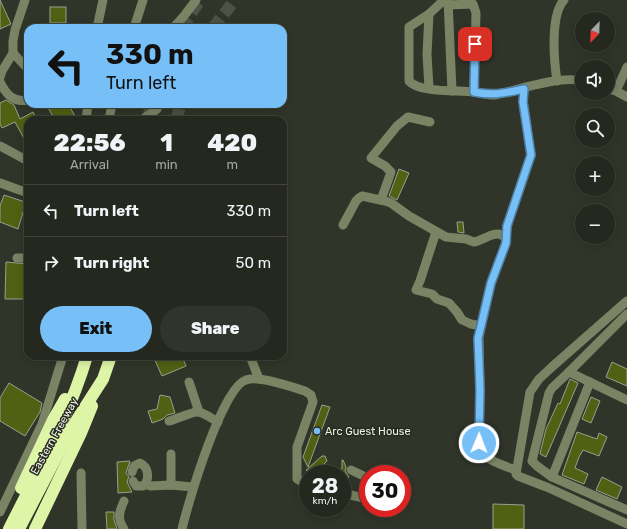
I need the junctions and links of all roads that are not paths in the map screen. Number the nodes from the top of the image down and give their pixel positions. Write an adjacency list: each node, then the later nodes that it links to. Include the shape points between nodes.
1 (25, 0): 11 (street, via 15,30)
2 (103, 0): 8 (street)
3 (143, 0): 9 (street)
4 (196, 0): 10 (street)
5 (564, 0): 15 (street, via 556,20 553,54)
6 (446, 2): 7 (street); 21 (street); 23 (street, via 468,3 475,7)
7 (429, 14): 19 (street); 19 (street, via 411,25 408,30 409,81 418,87)
8 (98, 24)
9 (135, 24)
10 (177, 24)
11 (13, 53): 12 (street); 14 (street)
12 (24, 65)
13 (627, 66): 18 (street)
14 (0, 77)
15 (557, 80): 16 (street); 20 (street)
16 (575, 80)
17 (0, 82): 25 (street, via 10,97)
18 (615, 85)
19 (429, 88): 21 (street)
20 (524, 89): 23 (street, via 496,95); 36 (street, via 523,102 531,155 511,212)
21 (452, 91): 23 (street)
22 (615, 91): 24 (street)
23 (474, 92)
24 (627, 97)
25 (24, 101)
26 (157, 108): 27 (street)
27 (147, 116)
28 (430, 122): 33 (street, via 408,117 370,158 391,172)
29 (0, 146): 30 (street)
30 (24, 159)
31 (0, 183): 32 (street)
32 (24, 192)
33 (381, 200): 34 (street, via 362,196); 35 (street, via 391,203)
34 (343, 225)
35 (436, 232): 36 (street, via 450,238 474,242 498,234); 41 (street, via 416,290 432,294 449,303 462,320)
36 (506, 238): 41 (street, via 491,283)
37 (17, 258): 38 (street)
38 (24, 258)
39 (627, 301): 58 (street, via 533,386)
40 (627, 314): 47 (street)
41 (481, 326): 58 (street, via 478,338 480,450 501,465)
42 (62, 360): 69 (street, via 42,424)
43 (86, 360): 46 (highway, Eastern Freeway)
44 (110, 360): 48 (highway, Eastern Freeway)
45 (252, 360): 49 (street)
46 (82, 372): 56 (highway, Eastern Freeway); 71 (highway, via 53,420)
47 (569, 372): 51 (street); 61 (street, via 549,393 532,461)
48 (103, 379): 56 (highway, Eastern Freeway); 74 (highway, via 81,434)
49 (259, 379): 55 (street, via 248,379 236,387); 62 (street, via 305,391 311,395 313,402 297,447)
50 (189, 382): 53 (street)
51 (590, 382): 52 (street); 61 (street)
52 (627, 400)
53 (199, 412): 54 (street); 55 (street)
54 (170, 421)
55 (218, 422): 66 (street)
56 (66, 427): 72 (highway, Eastern Freeway); 73 (highway, Eastern Freeway)
57 (172, 454): 65 (street)
58 (516, 470): 70 (street, via 518,476)
59 (132, 472): 64 (street, via 134,466 143,464 147,471)
60 (81, 473): 75 (street)
61 (552, 477): 68 (street)
62 (299, 480)
63 (132, 481): 64 (street, via 140,487)
64 (146, 484): 65 (street)
65 (171, 485): 66 (street)
66 (193, 486): 77 (street)
67 (124, 501): 76 (street, via 119,518)
68 (627, 510)
69 (0, 512)
70 (627, 524)
71 (1, 529)
72 (9, 529)
73 (19, 529)
74 (35, 529)
75 (82, 529)
76 (124, 529)
77 (182, 529)

